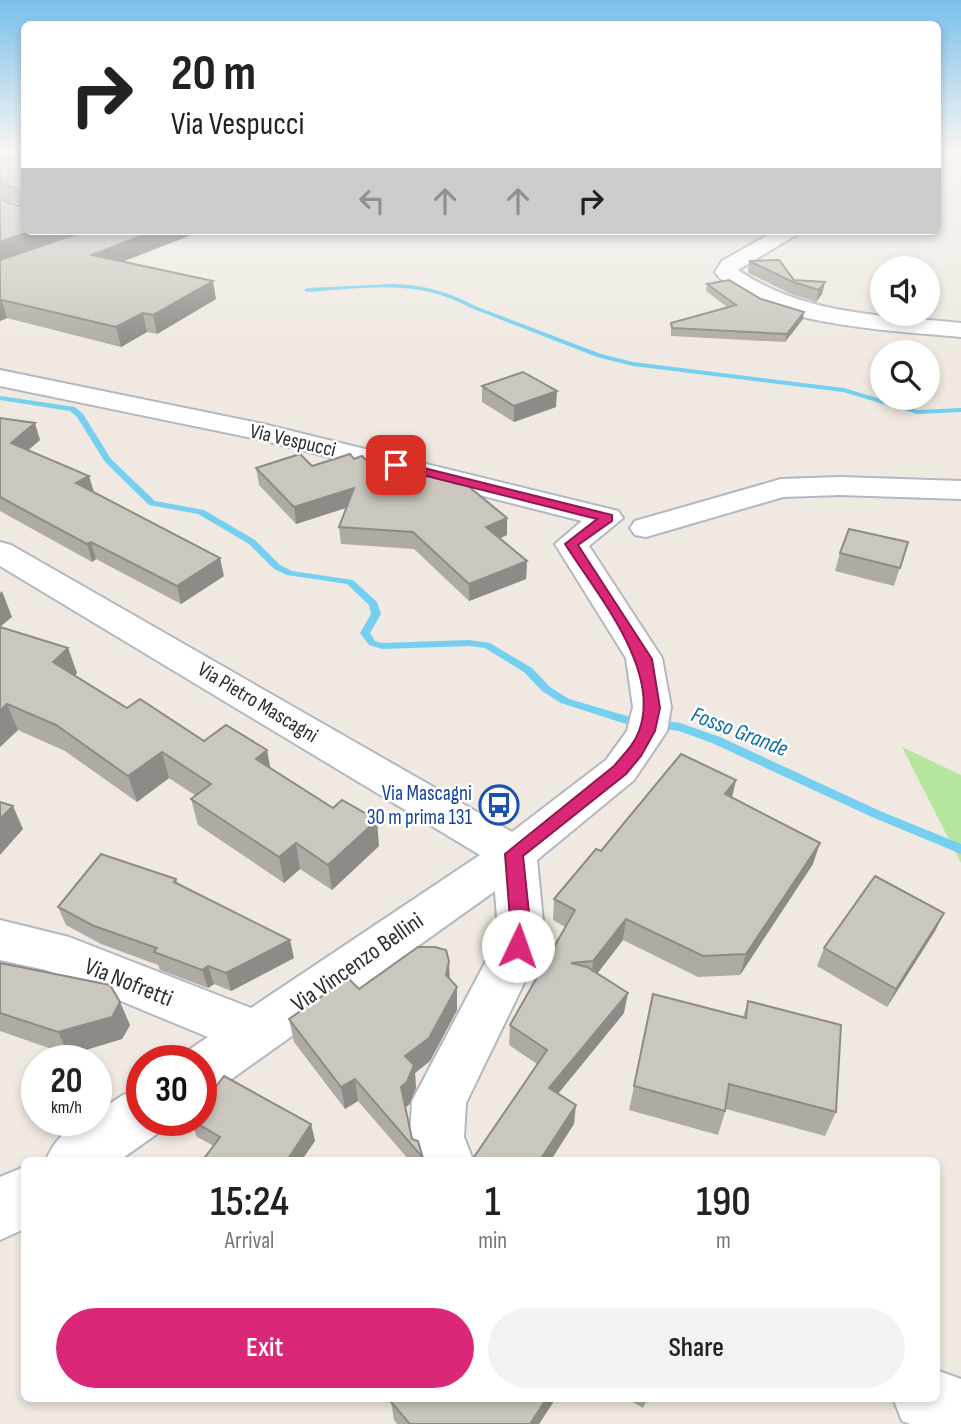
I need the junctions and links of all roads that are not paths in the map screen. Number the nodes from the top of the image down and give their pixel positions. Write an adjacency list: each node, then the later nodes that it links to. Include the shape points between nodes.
1 (89, 235): 3 (street, via 95,237)
2 (786, 235): 4 (street, via 726,272 744,287 804,312)
3 (0, 271)
4 (961, 330)
5 (0, 378): 9 (street, Via Vespucci, via 263,432 607,518 571,544 644,659 652,708 647,731 620,770)
6 (961, 490): 7 (street, via 781,488)
7 (646, 528)
8 (0, 552): 9 (street, Via Pietro Mascagni)
9 (514, 854): 11 (street, Via Vincenzo Bellini); 15 (street, via 521,932 518,946 439,1101 436,1138)
10 (0, 940): 11 (street, Via Nofretti, via 52,951)
11 (255, 1033): 12 (street, Via Vincenzo Bellini)
12 (217, 1060)
13 (126, 1123): 14 (street)
14 (78, 1157)
15 (444, 1157)
16 (21, 1197): 17 (street)
17 (0, 1211)
18 (935, 1402): 19 (street)
19 (961, 1412)

